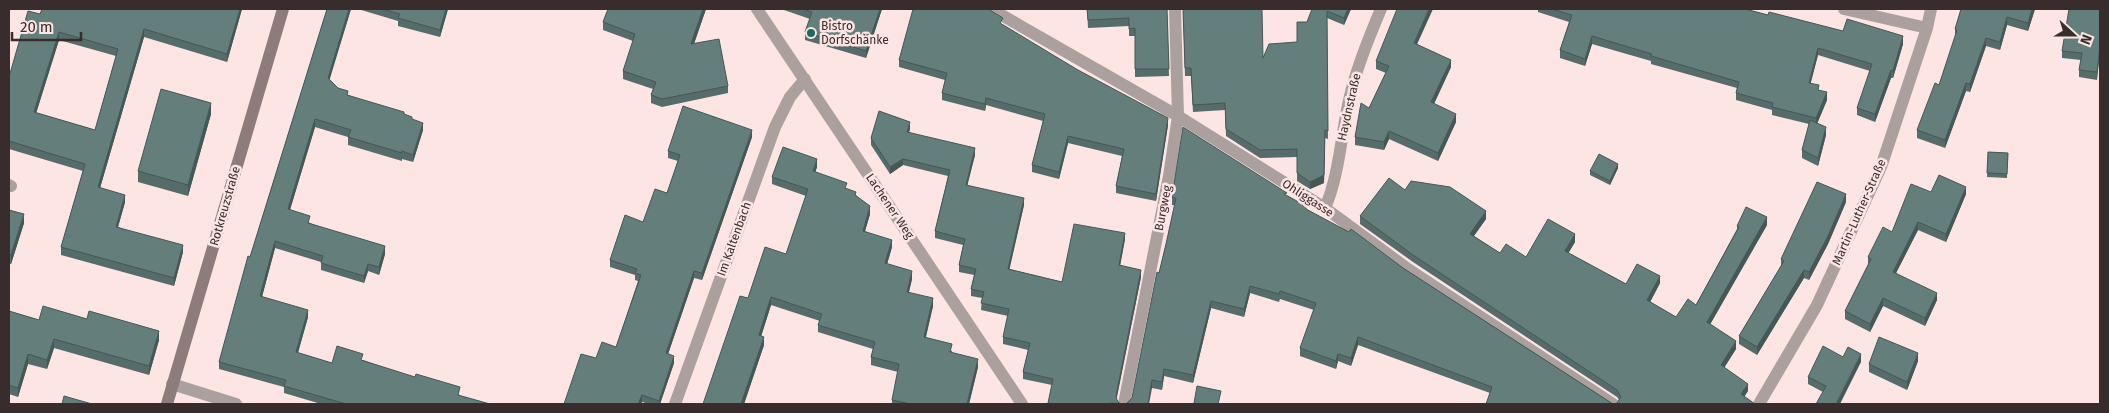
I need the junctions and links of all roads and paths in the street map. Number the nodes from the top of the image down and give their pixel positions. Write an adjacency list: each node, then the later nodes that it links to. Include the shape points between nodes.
1 (283, 9): 12 (main road, Rotkreuzstraße)
2 (757, 9): 9 (street, Lachener Weg)
3 (991, 9): 10 (street, Ohliggasse)
4 (1175, 9): 10 (street, Burgweg)
5 (1381, 9): 11 (street, Haydnstraße, via 1350,95 1333,185)
6 (1844, 9): 8 (street)
7 (1931, 9): 8 (street, Martin-Luther-Straße)
8 (1927, 28): 19 (street, Martin-Luther-Straße, via 1881,167 1817,304)
9 (806, 79): 15 (street, Im Kaltenbach, via 790,97 775,127); 16 (street, Lachener Weg)
10 (1178, 116): 11 (street, Ohliggasse); 17 (street, Burgweg)
11 (1325, 208): 18 (street, Ohliggasse, via 1408,269)
12 (172, 384): 13 (main road, Rotkreuzstraße); 14 (street)
13 (166, 404)
14 (236, 404)
15 (675, 404)
16 (1022, 404)
17 (1124, 404)
18 (1613, 404)
19 (1760, 404)

